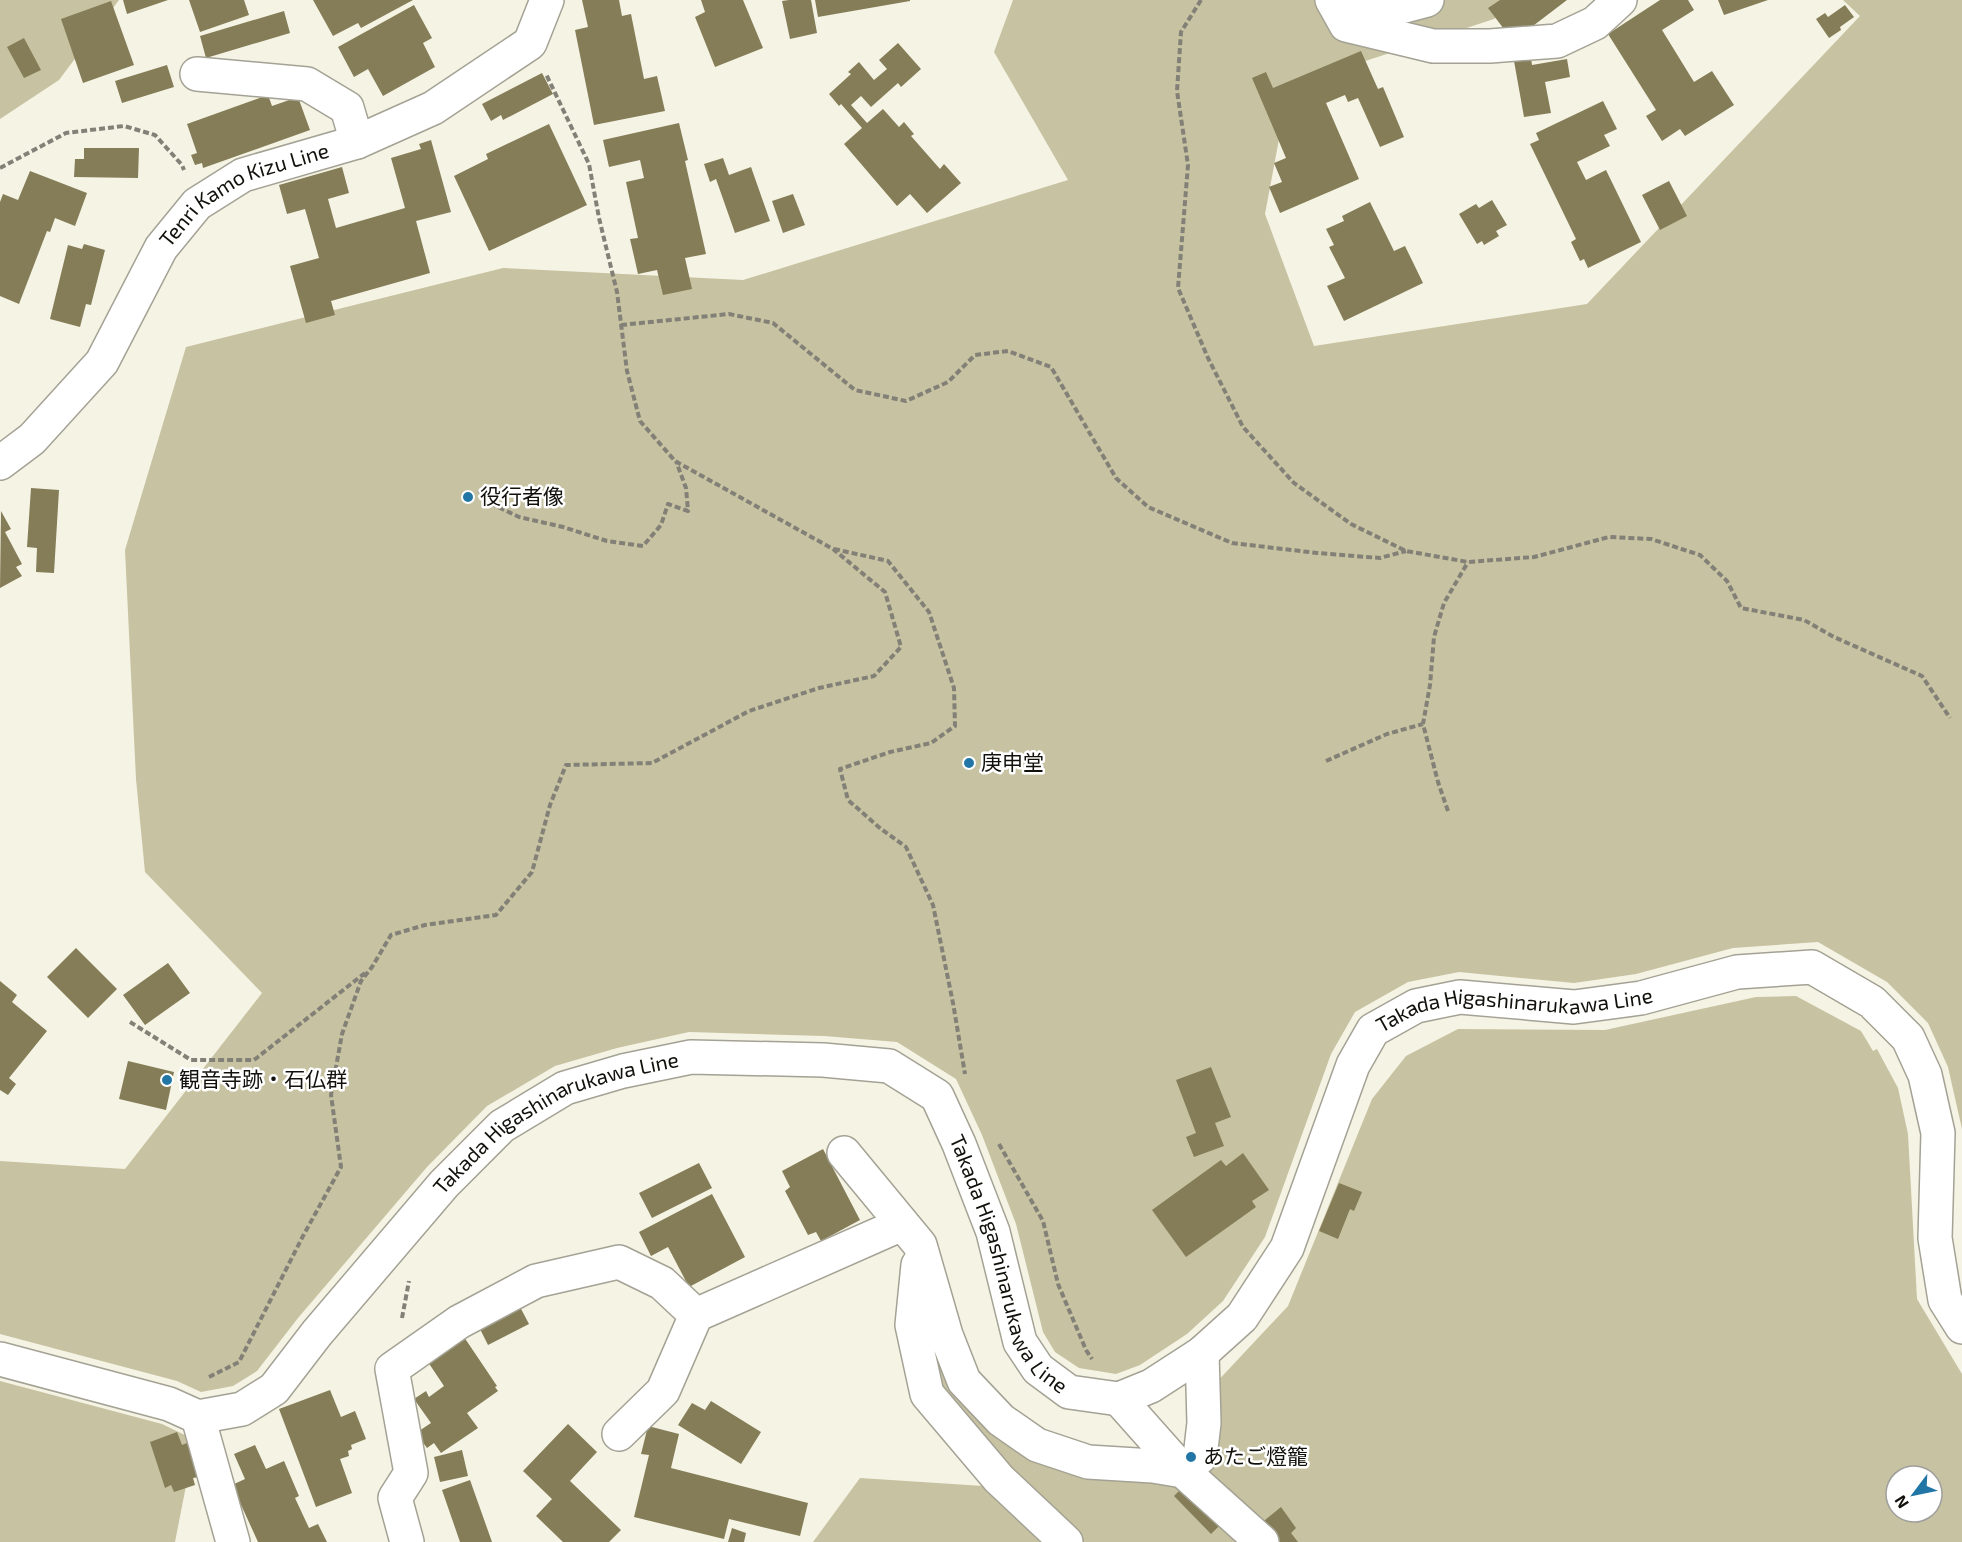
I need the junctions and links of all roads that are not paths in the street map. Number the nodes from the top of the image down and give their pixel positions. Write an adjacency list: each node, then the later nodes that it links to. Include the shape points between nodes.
1 (547, 0): 7 (main road, Tenri Kamo Kizu Line, via 530,43 433,108)
2 (1332, 0): 5 (main road, via 1346,25 1433,46 1490,46 1557,41 1595,23)
3 (1355, 0): 4 (main road, via 1393,9)
4 (1427, 0)
5 (1620, 0)
6 (197, 74): 7 (main road, via 307,84 347,108)
7 (357, 142): 8 (main road, Tenri Kamo Kizu Line, via 243,175 197,204 161,249 102,362 32,439)
8 (0, 463)
9 (844, 1153): 10 (main road)
10 (911, 1235): 11 (main road); 18 (main road, via 964,1381 1001,1420 1037,1445 1088,1462); 21 (main road, via 912,1325 927,1394 999,1479)
11 (696, 1315): 17 (main road, via 663,1391); 20 (main road, via 662,1283 620,1262 536,1281 459,1322 392,1369 411,1473 395,1498)
12 (1962, 1327): 13 (main road, Takada Higashinarukawa Line, via 1945,1300 1935,1238 1938,1133 1925,1075 1908,1038 1872,1002 1812,967 1737,972 1641,998 1574,1007 1460,997 1416,1006 1373,1030 1353,1065 1287,1248 1242,1317)
13 (1202, 1353): 15 (main road, Takada Higashinarukawa Line, via 1151,1386); 18 (main road, via 1204,1423 1200,1457)
14 (0, 1359): 16 (main road, Takada Higashinarukawa Line)
15 (1119, 1399): 16 (main road, Takada Higashinarukawa Line, via 1069,1392 1038,1369 1020,1342 993,1232 937,1096 889,1066 691,1057 565,1088 502,1126 444,1184 274,1389 242,1409); 18 (main road)
16 (183, 1411): 19 (main road)
17 (619, 1434)
18 (1183, 1471): 22 (main road)
19 (233, 1542)
20 (407, 1542)
21 (1066, 1542)
22 (1262, 1542)

